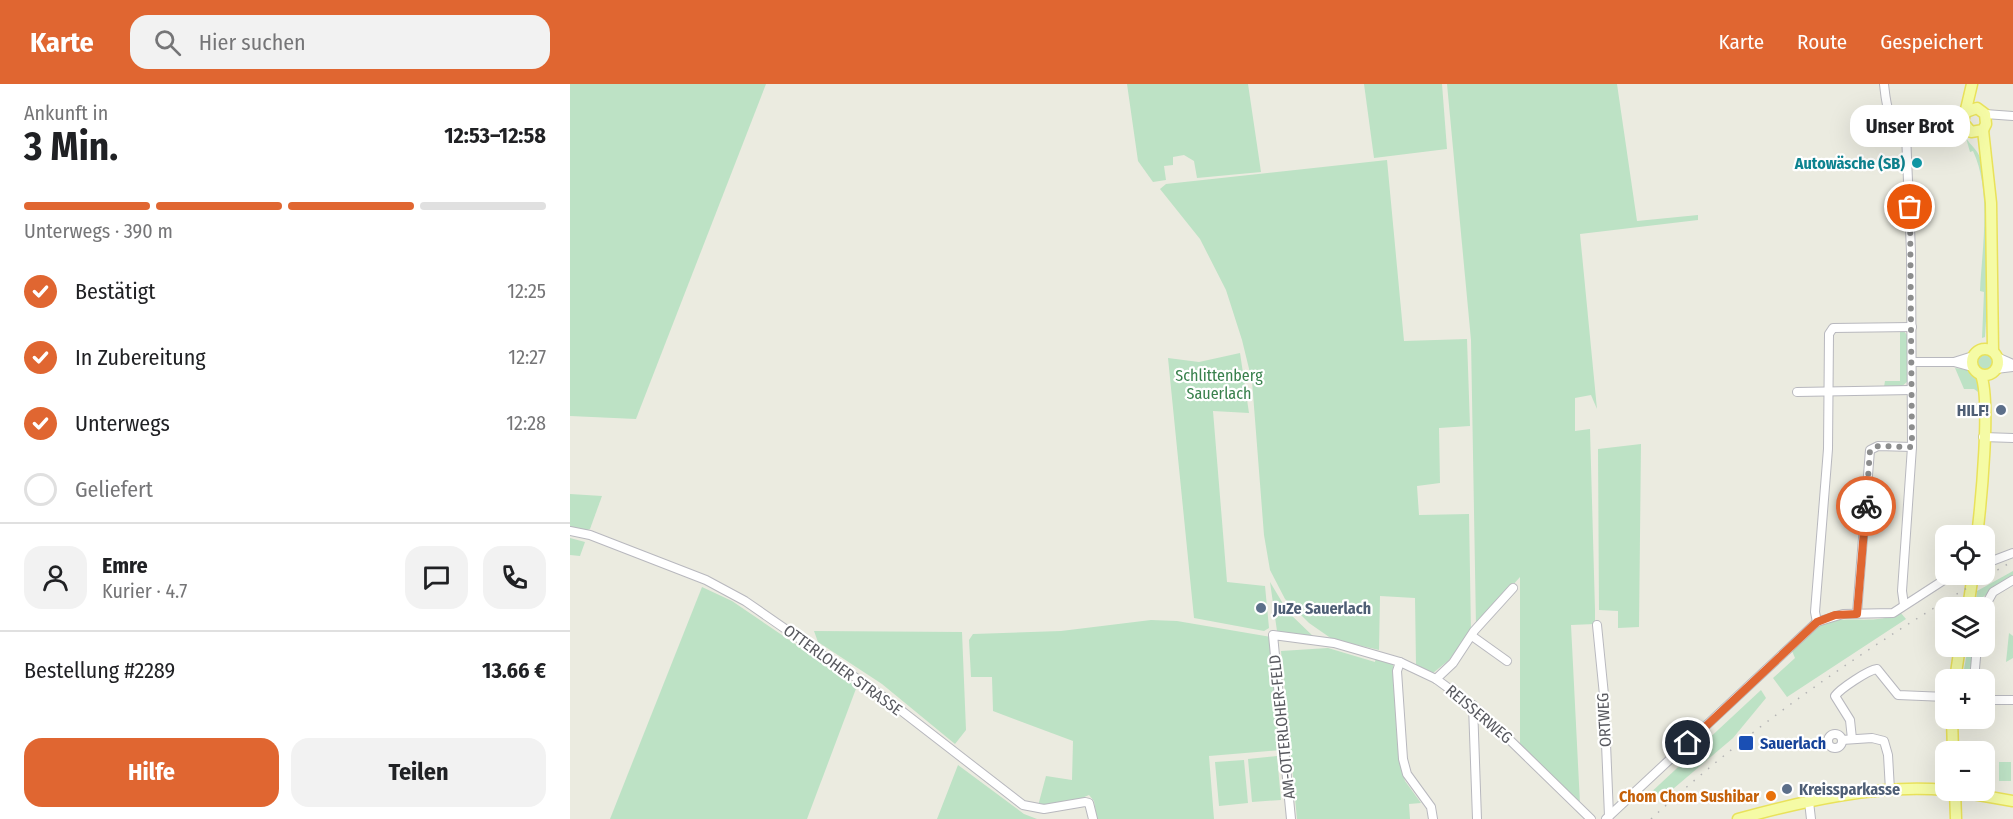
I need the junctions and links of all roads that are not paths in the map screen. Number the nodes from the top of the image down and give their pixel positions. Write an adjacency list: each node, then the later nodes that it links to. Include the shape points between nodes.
1 (1884, 84): 6 (street, via 1887,111)
2 (1972, 84): 4 (main road); 5 (main road)
3 (2009, 116): 4 (street)
4 (1984, 119): 5 (main road); 5 (main road, via 1973,108); 7 (main road)
5 (1966, 122): 6 (street); 7 (main road)
6 (1908, 131): 9 (street, via 1905,148)
7 (1985, 155): 8 (main road, via 1991,203)
8 (1990, 318): 10 (main road); 12 (main road)
9 (1912, 327): 11 (street); 16 (street, via 1833,328 1829,334)
10 (1995, 354): 12 (main road); 13 (street); 14 (main road)
11 (1912, 362): 12 (street); 15 (street)
12 (1977, 362): 14 (main road); 18 (main road, via 1984,386)
13 (2013, 366): 14 (street)
14 (1994, 371): 18 (main road)
15 (1912, 390): 16 (street); 21 (street)
16 (1830, 391): 17 (street); 32 (street)
17 (1797, 392)
18 (1984, 424): 19 (main road)
19 (1983, 437): 20 (street); 22 (main road)
20 (2013, 438)
21 (1912, 447): 30 (street); 31 (street, via 1878,446 1870,452)
22 (1978, 525)
23 (570, 531): 52 (street, OTTERLOHER STRASSE, via 620,546 728,591 885,698 1023,805 1044,809 1085,802 1089,803)
24 (2013, 553): 25 (street)
25 (1995, 560)
26 (2013, 580): 29 (street)
27 (1936, 585): 30 (street)
28 (1513, 588): 35 (street)
29 (1990, 597)
30 (1904, 605): 31 (street, via 1886,615)
31 (1857, 614): 32 (street, via 1835,615)
32 (1817, 622): 51 (street)
33 (1597, 625): 51 (street, ORTWEG, via 1604,695)
34 (1273, 634): 37 (street, REISSERWEG, via 1334,643); 53 (street, AM-OTTERLOHER-FELD)
35 (1472, 636): 36 (street); 38 (street)
36 (1508, 661)
37 (1400, 662): 38 (street, REISSERWEG); 54 (street, via 1397,671 1403,759 1407,774 1431,807)
38 (1436, 679): 42 (street, REISSERWEG)
39 (1935, 697): 43 (street, via 1898,695 1877,669 1845,686 1835,696 1850,720)
40 (1995, 700): 41 (street)
41 (2013, 700)
42 (1473, 705): 55 (street); 56 (street, REISSERWEG)
43 (1852, 739): 44 (street); 45 (street, via 1885,742)
44 (1842, 740)
45 (1890, 790): 46 (main road); 50 (main road)
46 (1935, 790)
47 (1995, 798): 49 (main road)
48 (1955, 801): 59 (main road)
49 (2013, 801)
50 (1809, 802): 57 (main road); 58 (street)
51 (1608, 818)
52 (1093, 819)
53 (1291, 819)
54 (1433, 819)
55 (1477, 819)
56 (1591, 819)
57 (1738, 819)
58 (1812, 819)
59 (1956, 819)

